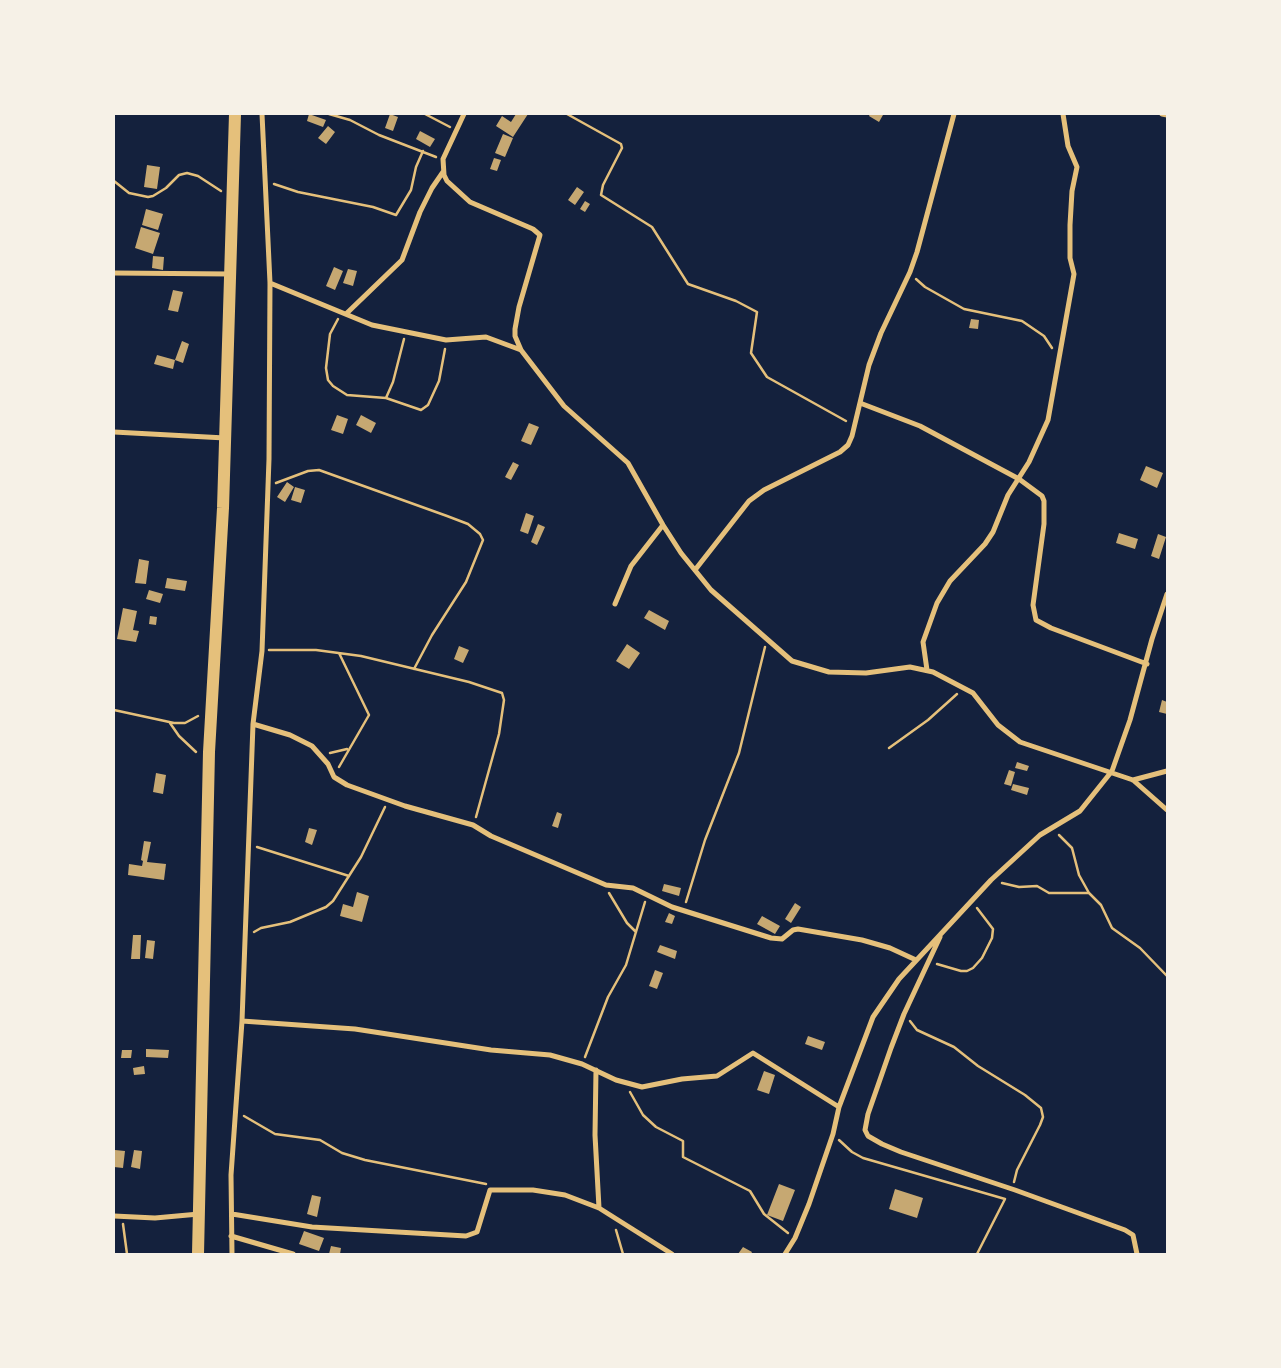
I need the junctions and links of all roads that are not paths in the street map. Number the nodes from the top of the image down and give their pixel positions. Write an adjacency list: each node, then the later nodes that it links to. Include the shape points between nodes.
1 (235, 114): 10 (highway)
2 (262, 114): 11 (street)
3 (464, 114): 8 (street, via 444,160)
4 (954, 114): 14 (street, via 910,272 881,333)
5 (1063, 114): 17 (street, via 1068,146 1077,167 1070,225 1070,258 1074,274 1048,420)
6 (1162, 114): 7 (street)
7 (1167, 115)
8 (444, 172): 12 (street, via 420,212 402,260); 13 (street, via 447,181 470,202 540,235 515,329)
9 (114, 273): 10 (street)
10 (230, 274): 16 (highway)
11 (270, 283): 12 (street); 24 (street, via 262,651)
12 (345, 313): 13 (street, via 372,325 405,332 446,340 486,337)
13 (521, 350): 18 (street, via 564,406 628,463)
14 (860, 403): 17 (street, via 920,426); 19 (street, via 848,445 749,501)
15 (114, 432): 16 (street)
16 (225, 438): 35 (highway, via 210,710)
17 (1019, 479): 22 (street, via 1044,501 1033,605 1036,620); 23 (street, via 1008,495 993,532 950,581 937,603 923,642)
18 (663, 525): 19 (street); 21 (street, via 631,566)
19 (694, 570): 23 (street, via 711,590 792,661 829,672 910,667)
20 (1167, 594): 22 (street)
21 (615, 604)
22 (1147, 664): 26 (street)
23 (927, 670): 26 (street, via 973,693 998,725 1020,742)
24 (253, 724): 30 (street, via 290,735 312,746 334,777 347,785 473,825 491,836 606,885 633,888 672,907 772,938 782,939 798,929 862,940); 31 (street)
25 (1167, 770): 27 (street)
26 (1112, 771): 27 (street); 29 (street, via 1080,810 1040,835 991,880)
27 (1133, 780): 28 (street)
28 (1167, 810)
29 (943, 932): 30 (street); 39 (street, via 904,1014 868,1114 865,1130 868,1136 901,1152 1125,1230 1132,1235)
30 (916, 960): 33 (street, via 874,1017)
31 (242, 1020): 32 (street, via 355,1029 491,1050 550,1055); 36 (street, via 231,1175)
32 (596, 1070): 33 (street, via 626,1083 650,1087 682,1079 712,1078 753,1053); 34 (street)
33 (839, 1107): 44 (street, via 833,1134 795,1238)
34 (599, 1208): 36 (street, via 577,1198 550,1192 489,1190 477,1232 466,1236 312,1228); 43 (street)
35 (199, 1214): 37 (street, via 155,1218); 40 (highway)
36 (232, 1214): 38 (street)
37 (114, 1216)
38 (231, 1236): 41 (street); 42 (street)
39 (1136, 1253)
40 (198, 1254)
41 (232, 1254)
42 (293, 1254)
43 (672, 1254)
44 (785, 1254)

